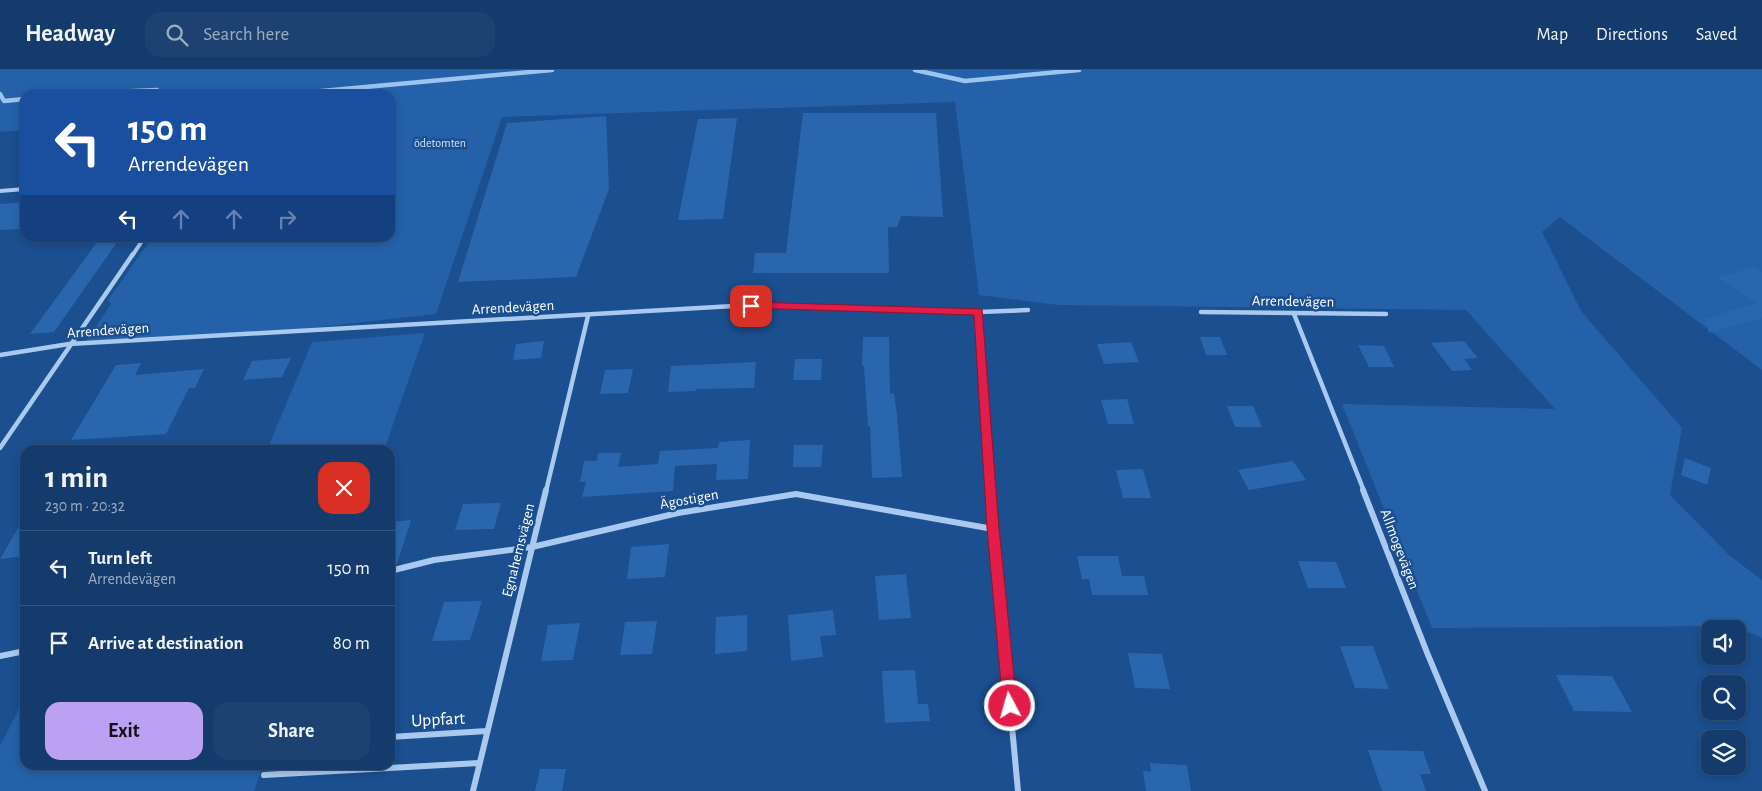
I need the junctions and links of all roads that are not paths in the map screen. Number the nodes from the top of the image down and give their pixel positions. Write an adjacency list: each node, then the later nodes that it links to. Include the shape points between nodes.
1 (20, 189): 2 (street)
2 (0, 190)
3 (141, 242): 10 (street)
4 (1028, 310): 5 (street, Arrendevägen)
5 (979, 312): 9 (street, Arrendevägen, via 751,306); 13 (street)
6 (1201, 312): 7 (street, Arrendevägen)
7 (1294, 314): 8 (street, Arrendevägen); 26 (street, Allmogevägen)
8 (1386, 314)
9 (588, 316): 10 (street, Arrendevägen); 14 (street, Egnahemsvägen)
10 (69, 344): 11 (street, Arrendevägen); 12 (street)
11 (0, 355)
12 (0, 448)
13 (993, 528): 14 (street, Ägostigen, via 796,494 678,513); 25 (street)
14 (532, 547): 15 (street, Ägostigen, via 434,560); 18 (street, Egnahemsvägen)
15 (395, 570)
16 (20, 652): 17 (street)
17 (0, 656)
18 (487, 731): 19 (street, Uppfart); 20 (street, Egnahemsvägen)
19 (395, 737)
20 (480, 763): 21 (street); 24 (street, Egnahemsvägen)
21 (395, 768)
22 (354, 770): 23 (street)
23 (264, 775)
24 (473, 791)
25 (1018, 791)
26 (1485, 791)

